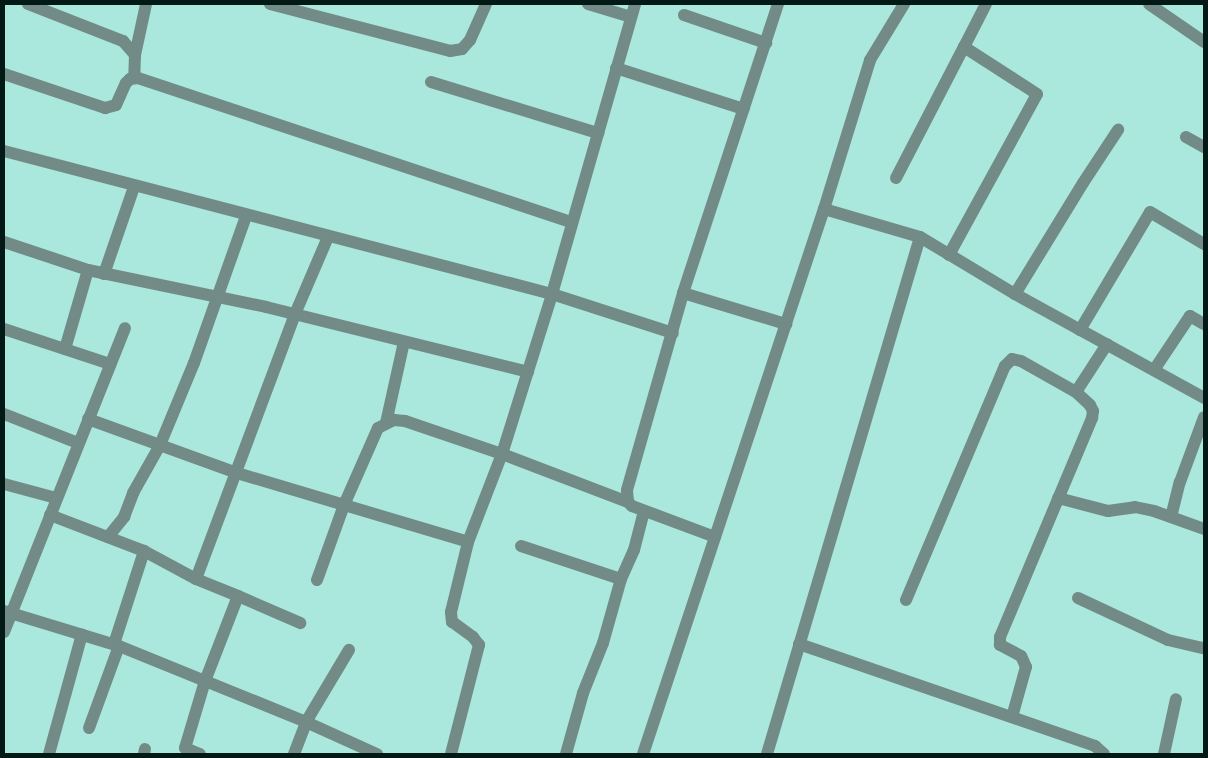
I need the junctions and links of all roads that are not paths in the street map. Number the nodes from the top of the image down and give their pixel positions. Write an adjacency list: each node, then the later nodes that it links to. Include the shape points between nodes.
1 (28, 4): 16 (street, via 115,36)
2 (146, 4): 16 (street)
3 (270, 4): 4 (street, via 450,51 462,49 470,40)
4 (486, 4)
5 (588, 4): 12 (street)
6 (635, 4): 12 (street)
7 (778, 4): 14 (street)
8 (904, 4): 29 (street, via 870,60)
9 (986, 4): 15 (street)
10 (1149, 4): 13 (street)
11 (684, 15): 14 (street)
12 (631, 17): 17 (street)
13 (1204, 42)
14 (766, 43): 21 (street)
15 (964, 47): 27 (street); 36 (street, via 1037,94)
16 (135, 55): 19 (street)
17 (616, 68): 21 (street); 23 (street)
18 (4, 74): 19 (street, via 105,108 116,105 126,83)
19 (134, 78): 31 (street)
20 (430, 82): 23 (street)
21 (744, 110): 39 (street)
22 (1118, 130): 41 (street)
23 (598, 134): 31 (street)
24 (1186, 137): 25 (street)
25 (1204, 147)
26 (4, 151): 28 (street)
27 (896, 178)
28 (134, 187): 30 (street); 38 (street)
29 (824, 209): 33 (street); 44 (street)
30 (246, 216): 32 (street); 42 (street)
31 (571, 222): 40 (street)
32 (328, 237): 40 (street); 43 (street)
33 (920, 237): 36 (street); 90 (street)
34 (4, 242): 37 (street)
35 (1204, 244): 48 (street, via 1150,212)
36 (949, 255): 41 (street)
37 (88, 270): 38 (street); 52 (street)
38 (104, 274): 42 (street)
39 (684, 293): 44 (street); 49 (street)
40 (552, 294): 49 (street); 55 (street)
41 (1015, 294): 48 (street)
42 (217, 297): 43 (street); 63 (street)
43 (295, 314): 50 (street); 65 (street)
44 (786, 324): 76 (street)
45 (1204, 324): 54 (street, via 1190,316)
46 (125, 328): 53 (street)
47 (4, 329): 52 (street)
48 (1080, 330): 51 (street)
49 (673, 333): 69 (street, via 627,490)
50 (404, 342): 55 (street); 61 (street)
51 (1106, 344): 54 (street); 56 (street)
52 (65, 349): 53 (street)
53 (110, 364): 60 (street)
54 (1154, 370): 57 (street)
55 (528, 372): 64 (street)
56 (1076, 392): 68 (street, via 1093,412); 85 (street, via 1021,361 1012,359 1004,366)
57 (1204, 398)
58 (4, 414): 62 (street)
59 (1204, 417): 73 (street)
60 (88, 419): 62 (street); 63 (street)
61 (386, 423): 64 (street, via 405,421); 70 (street, via 378,428)
62 (78, 443): 67 (street)
63 (160, 445): 65 (street); 75 (street, via 133,493 124,517)
64 (502, 454): 69 (street); 77 (street)
65 (238, 473): 70 (street); 80 (street)
66 (4, 484): 67 (street)
67 (56, 498): 72 (street)
68 (1058, 498): 73 (street, via 1108,511 1135,507); 96 (street, via 1000,638 1000,645 1021,656 1026,667)
69 (628, 502): 71 (street)
70 (344, 505): 77 (street); 82 (street)
71 (644, 511): 76 (street); 81 (street, via 634,550)
72 (50, 514): 75 (street); 86 (street)
73 (1171, 517): 74 (street)
74 (1204, 529)
75 (108, 537): 79 (street)
76 (715, 538): 105 (street)
77 (468, 542): 103 (street, via 451,618 455,625 477,641 479,653)
78 (521, 546): 81 (street)
79 (144, 551): 80 (street); 91 (street)
80 (196, 579): 83 (street)
81 (621, 579): 104 (street)
82 (317, 580)
83 (238, 596): 87 (street); 94 (street)
84 (1078, 598): 92 (street, via 1168,640)
85 (906, 600)
86 (7, 612): 88 (street); 89 (street)
87 (300, 622)
88 (4, 632)
89 (82, 634): 91 (street); 99 (street)
90 (799, 644): 96 (street); 106 (street)
91 (117, 645): 94 (street); 98 (street)
92 (1204, 648)
93 (349, 650): 97 (street)
94 (205, 681): 97 (street); 100 (street, via 185,748)
95 (1176, 698): 108 (street)
96 (1012, 717): 107 (street, via 1095,746)
97 (306, 722): 101 (street); 102 (street)
98 (89, 728)
99 (49, 754)
100 (200, 754)
101 (294, 754)
102 (377, 754)
103 (452, 754)
104 (566, 754)
105 (643, 754)
106 (767, 754)
107 (1104, 754)
108 (1164, 754)

